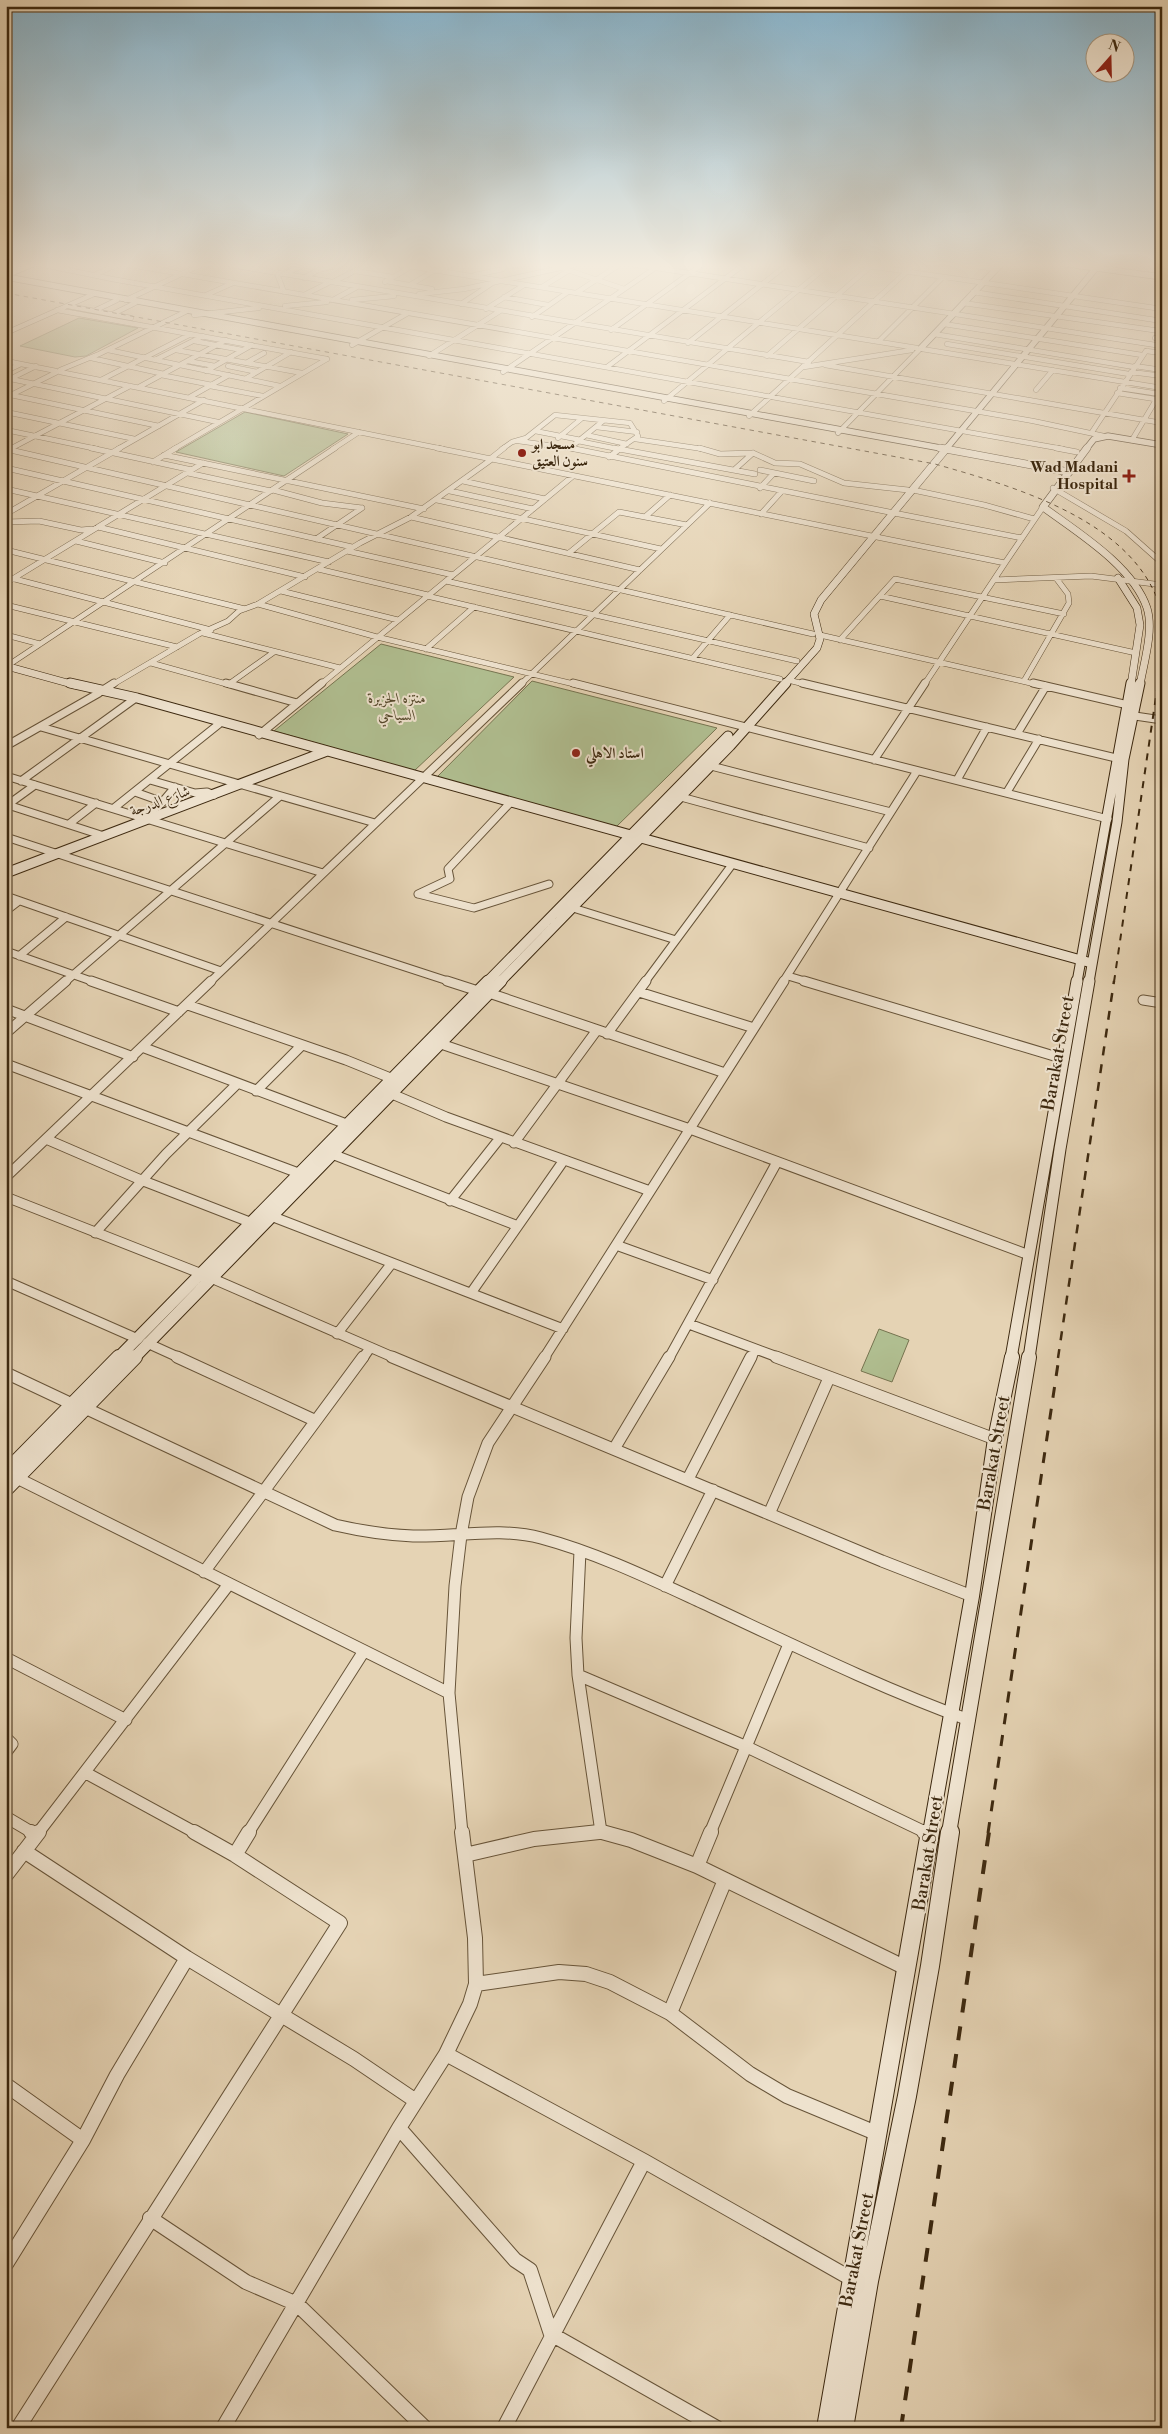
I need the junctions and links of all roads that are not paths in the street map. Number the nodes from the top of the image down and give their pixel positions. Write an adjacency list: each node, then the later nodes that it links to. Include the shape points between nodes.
1 (47, 377): 25 (street)
2 (85, 377): 22 (street)
3 (108, 377): 22 (street)
4 (157, 377): 29 (street)
5 (174, 377): 26 (street)
6 (211, 377): 26 (street)
7 (226, 377): 26 (street)
8 (247, 377): 28 (street)
9 (297, 377): 28 (street)
10 (540, 377): 42 (main road)
11 (659, 377): 23 (street)
12 (694, 377): 23 (street)
13 (776, 377): 21 (street)
14 (793, 377): 21 (street)
15 (892, 377): 34 (street); 35 (street)
16 (1004, 377): 35 (main road)
17 (1047, 377): 31 (street)
18 (1092, 377): 24 (street)
19 (1128, 377): 24 (street)
20 (8, 379): 25 (street)
21 (790, 379): 34 (street); 38 (street)
22 (101, 380): 27 (street)
23 (688, 382): 38 (street); 42 (street)
24 (1124, 382): 30 (street); 32 (street)
25 (33, 384): 36 (street); 40 (street)
26 (211, 385): 37 (street); 39 (street)
27 (130, 386): 29 (street); 40 (street)
28 (280, 386): 37 (street)
29 (139, 387): 39 (street)
30 (1120, 388): 32 (street); 33 (street)
31 (1036, 390)
32 (1161, 391): 43 (street)
33 (1117, 393): 43 (street); 49 (street)
34 (876, 394): 47 (street); 48 (street)
35 (990, 394): 48 (main road); 49 (street)
36 (8, 396): 45 (street)
37 (262, 396): 44 (street)
38 (770, 396): 47 (street); 51 (street)
39 (190, 397): 41 (street)
40 (104, 399): 45 (street); 50 (street)
41 (204, 400): 44 (street); 50 (street)
42 (666, 400): 51 (main road)
43 (1159, 400): 53 (street)
44 (241, 408): 55 (street); 64 (street)
45 (83, 410): 56 (street); 58 (street)
46 (6, 412): 56 (street)
47 (859, 412): 62 (street); 66 (street)
48 (975, 412): 62 (main road); 67 (street)
49 (1104, 413): 53 (street); 67 (street)
50 (180, 414): 55 (street); 58 (street)
51 (750, 415): 66 (main road)
52 (581, 419): 54 (street); 61 (street, via 555,415); 71 (street)
53 (1145, 420): 57 (street); 75 (street)
54 (603, 421): 59 (street); 65 (street, via 626,421)
55 (218, 422): 95 (street)
56 (58, 423): 70 (street); 72 (street)
57 (1162, 423)
58 (159, 426): 72 (street)
59 (596, 427): 63 (street); 68 (street)
60 (6, 430): 70 (street)
61 (536, 430): 71 (street); 76 (street)
62 (960, 430): 88 (main road); 90 (street)
63 (617, 431): 65 (street); 73 (street)
64 (359, 432): 99 (street); 117 (street)
65 (637, 432): 74 (street)
66 (839, 432): 88 (main road)
67 (1092, 432): 69 (street)
68 (586, 435): 73 (street); 77 (street)
69 (1103, 435): 75 (main road); 90 (main road, via 1089,438); 113 (main road, via 1092,440)
70 (34, 436): 87 (street); 91 (street)
71 (561, 436): 77 (street); 78 (street)
72 (135, 439): 91 (street)
73 (607, 439): 79 (street); 82 (street)
74 (635, 439): 79 (street); 80 (street)
75 (1132, 439): 81 (main road)
76 (518, 440): 78 (street); 99 (street)
77 (580, 440): 82 (street); 84 (street)
78 (549, 444): 84 (street)
79 (626, 444): 85 (street); 86 (street)
80 (672, 444): 83 (street); 96 (street)
81 (1162, 444)
82 (599, 446): 86 (street); 92 (street)
83 (694, 447): 93 (street); 98 (street)
84 (569, 448): 92 (street)
85 (642, 448): 89 (street); 96 (street)
86 (618, 449): 89 (street); 97 (street)
87 (7, 450): 106 (street)
88 (943, 451): 113 (main road); 124 (main road)
89 (638, 452): 96 (street); 100 (street)
90 (1077, 452): 113 (main road)
91 (112, 453): 101 (street); 106 (street)
92 (590, 453): 97 (street)
93 (716, 453): 94 (street); 105 (street)
94 (753, 453): 102 (street); 108 (street)
95 (164, 455): 101 (street); 103 (street)
96 (658, 456): 98 (street); 104 (street); 105 (street)
97 (609, 457): 100 (street)
98 (682, 457): 105 (street)
99 (491, 459): 115 (street); 120 (street)
100 (628, 461): 104 (street)
101 (152, 462): 110 (street)
102 (770, 462): 109 (street); 112 (street, via 800,464)
103 (203, 463): 110 (street); 117 (street)
104 (647, 465): 116 (street)
105 (711, 465): 108 (street); 116 (street)
106 (88, 467): 118 (street); 121 (street)
107 (6, 468): 118 (street)
108 (734, 470): 114 (street)
109 (760, 470): 111 (street); 114 (street)
110 (190, 472): 121 (street); 126 (street)
111 (774, 473): 119 (street); 122 (street)
112 (823, 473): 119 (street); 124 (street, via 844,483)
113 (1065, 473): 125 (main road)
114 (755, 474): 122 (street, via 750,480)
115 (573, 476): 130 (street); 133 (street)
116 (702, 476): 122 (street)
117 (288, 480): 126 (street); 132 (street)
118 (62, 481): 131 (street); 134 (street)
119 (814, 481): 129 (street)
120 (463, 482): 127 (street); 133 (street)
121 (167, 486): 134 (street); 137 (street)
122 (760, 487): 128 (street)
123 (6, 488): 131 (street)
124 (910, 490): 142 (main road); 149 (street)
125 (1055, 490): 138 (main road); 174 (street, via 1126,531)
126 (272, 491): 137 (street); 139 (street, via 322,504)
127 (450, 491): 135 (street); 141 (street)
128 (781, 492): 129 (street); 145 (street)
129 (800, 494): 142 (street)
130 (670, 495): 136 (street); 146 (street)
131 (38, 496): 143 (street); 144 (street)
132 (374, 498): 139 (street); 140 (street)
133 (545, 499): 141 (street)
134 (144, 500): 144 (street); 150 (street)
135 (438, 500): 140 (street); 148 (street)
136 (710, 503): 145 (street); 153 (street)
137 (251, 505): 150 (street); 152 (street)
138 (1042, 507): 149 (street); 183 (main road, Barakat Street, via 1103,557)
139 (362, 508): 152 (street)
140 (424, 509): 147 (street)
141 (533, 509): 148 (street)
142 (892, 512): 158 (main road); 160 (street)
143 (7, 513)
144 (121, 514): 154 (street); 155 (street)
145 (761, 514): 158 (street)
146 (646, 516): 153 (street); 157 (street, via 619,512)
147 (411, 517): 156 (street); 159 (street)
148 (521, 519): 157 (street); 159 (street)
149 (1034, 519): 160 (street)
150 (230, 520): 155 (street); 161 (street)
151 (6, 522): 154 (street, via 38,521 80,530)
152 (338, 524): 156 (street); 161 (street)
153 (687, 525): 166 (street)
154 (97, 528): 162 (street); 164 (street)
155 (208, 534): 164 (street); 171 (street)
156 (378, 534): 163 (street); 169 (street)
157 (592, 534): 166 (street); 168 (street)
158 (872, 536): 173 (street); 209 (main road, via 816,610)
159 (499, 538): 168 (street); 169 (street)
160 (1022, 538): 173 (street)
161 (316, 539): 163 (street)
162 (76, 541): 170 (street); 172 (street)
163 (352, 547): 167 (street)
164 (186, 549): 172 (street); 179 (street)
165 (6, 550): 170 (street)
166 (661, 550): 176 (street)
167 (347, 551): 171 (street); 177 (street)
168 (569, 554): 176 (street)
169 (475, 556): 177 (street); 188 (street)
170 (44, 560): 181 (street); 186 (street)
171 (329, 562): 175 (street)
172 (165, 563): 186 (street)
173 (1005, 563): 182 (street)
174 (1162, 563)
175 (318, 569): 179 (street); 190 (street)
176 (640, 570): 188 (street)
177 (453, 575): 184 (street)
178 (6, 577): 181 (street)
179 (305, 577): 189 (street)
180 (1056, 578): 182 (street); 183 (street, via 1091,576); 198 (street, via 1070,599)
181 (13, 579): 185 (street); 193 (street)
182 (994, 580): 192 (street)
183 (1125, 580): 187 (street); 217 (main road, Barakat Street, via 1140,618); 233 (main road, Barakat Street, via 1140,594 1148,616)
184 (446, 581): 190 (street); 199 (street)
185 (6, 583)
186 (134, 583): 193 (street); 197 (street)
187 (1161, 586)
188 (620, 590): 199 (street); 201 (street)
189 (281, 591): 194 (street); 202 (street)
190 (428, 596): 196 (street); 202 (street)
191 (880, 596): 192 (street, via 895,580); 200 (street); 212 (street)
192 (982, 599): 198 (street); 200 (street)
193 (104, 603): 203 (street); 204 (street)
194 (258, 604): 197 (street); 210 (street)
195 (6, 605): 203 (street)
196 (474, 607): 205 (street); 215 (street)
197 (245, 609): 204 (street)
198 (1064, 614): 207 (street)
199 (594, 615): 205 (street); 211 (street)
200 (970, 615): 207 (street); 220 (street)
201 (730, 616): 209 (street); 211 (street)
202 (398, 620): 210 (street)
203 (74, 623): 213 (street); 214 (street)
204 (210, 630): 206 (street)
205 (576, 632): 218 (street); 224 (street)
206 (202, 633): 214 (street); 216 (street)
207 (1053, 634): 217 (street); 226 (street)
208 (6, 635): 213 (street)
209 (816, 635): 212 (street); 219 (main road); 225 (main road, via 820,642 817,648)
210 (377, 637): 215 (street); 223 (street)
211 (708, 640): 218 (street); 219 (street)
212 (840, 640): 220 (street)
213 (40, 644): 222 (street)
214 (177, 648): 221 (street)
215 (426, 649): 224 (street)
216 (274, 652): 223 (street); 227 (street)
217 (1136, 653): 233 (main road, Barakat Street)
218 (693, 658): 225 (street)
219 (797, 661): 225 (main road)
220 (940, 661): 226 (street); 232 (street)
221 (151, 663): 227 (street); 229 (street)
222 (6, 667): 229 (main road)
223 (340, 668): 231 (street)
224 (532, 674): 236 (street); 251 (street)
225 (784, 680): 232 (street); 236 (main road)
226 (1024, 681): 228 (street)
227 (228, 684): 231 (street)
228 (1046, 686): 233 (street); 240 (street)
229 (101, 692): 230 (main road); 237 (street); 239 (main road)
230 (133, 700): 235 (main road); 241 (street)
231 (298, 703): 239 (street)
232 (909, 709): 238 (street); 246 (street)
233 (1132, 710): 234 (street); 245 (main road, Barakat Street); 295 (main road, Barakat Street, via 1117,822)
234 (1162, 720)
235 (219, 724): 239 (main road); 247 (street)
236 (743, 726): 246 (street); 248 (main road); 275 (main road)
237 (41, 727): 241 (street); 243 (street)
238 (987, 727): 240 (street); 253 (street)
239 (260, 734): 244 (main road)
240 (1017, 734): 242 (street)
241 (79, 738): 247 (street); 254 (street)
242 (1039, 739): 245 (street); 259 (street)
243 (6, 746)
244 (325, 752): 251 (main road); 256 (main road, شارع الدرجة)
245 (1116, 758): 270 (main road, Barakat Street)
246 (874, 760): 249 (street)
247 (168, 764): 252 (street); 256 (street)
248 (711, 766): 262 (main road); 268 (street)
249 (917, 771): 253 (street); 268 (street)
250 (6, 776): 254 (street)
251 (422, 778): 265 (main road); 271 (street); 275 (main road)
252 (150, 780): 257 (street); 258 (street)
253 (958, 780): 259 (street)
254 (21, 781): 255 (street)
255 (35, 785): 264 (street); 266 (street)
256 (242, 785): 260 (main road, شارع الدرجة); 261 (street)
257 (175, 787): 260 (street); 263 (street)
258 (135, 792): 263 (street); 267 (street)
259 (1007, 792): 270 (street)
260 (214, 795): 269 (main road, شارع الدرجة)
261 (280, 796): 271 (street); 276 (street)
262 (681, 798): 275 (main road); 277 (street)
263 (163, 802): 269 (street)
264 (96, 803): 267 (street); 272 (street)
265 (509, 804): 275 (main road); 282 (street, via 448,869 449,880 418,894 474,908)
266 (7, 805): 272 (street)
267 (114, 808): 269 (street)
268 (891, 812): 277 (street)
269 (145, 818): 274 (main road, شارع الدرجة); 276 (street)
270 (1108, 818): 295 (main road, Barakat Street)
271 (376, 823): 281 (street)
272 (69, 824): 274 (street)
273 (6, 836): 278 (street)
274 (104, 836): 278 (main road, شارع الدرجة)
275 (636, 838): 279 (main road); 284 (main road); 287 (main road); 299 (main road)
276 (224, 843): 281 (street); 283 (street)
277 (869, 848): 284 (street)
278 (59, 854): 280 (main road, شارع الدرجة); 283 (street)
279 (731, 866): 284 (main road); 292 (street)
280 (6, 873)
281 (323, 873): 290 (street)
282 (548, 884)
283 (170, 891): 290 (street); 291 (street)
284 (841, 894): 295 (main road); 298 (street)
285 (6, 896): 286 (street)
286 (19, 901): 288 (street); 289 (street)
287 (573, 908): 292 (street); 299 (main road)
288 (6, 912)
289 (66, 917): 291 (street); 294 (street)
290 (270, 923): 296 (street); 299 (street)
291 (120, 936): 296 (street); 297 (street)
292 (676, 940): 300 (street)
293 (6, 951): 294 (street)
294 (20, 956): 297 (street)
295 (1087, 964): 315 (main road, Barakat Street); 382 (main road, Barakat Street)
296 (221, 971): 303 (street)
297 (75, 976): 305 (street); 306 (street)
298 (788, 976): 307 (street); 315 (street)
299 (484, 992): 308 (street); 311 (main road); 318 (main road)
300 (638, 992): 307 (street); 310 (street)
301 (1143, 1000): 302 (street)
302 (1162, 1003)
303 (188, 1004): 305 (street); 312 (street)
304 (6, 1009): 306 (street)
305 (180, 1012): 313 (street)
306 (27, 1016): 309 (street); 314 (street)
307 (754, 1028): 317 (street)
308 (596, 1030): 310 (street); 320 (street)
309 (6, 1034)
310 (607, 1034): 317 (street)
311 (441, 1044): 320 (street); 322 (main road)
312 (302, 1045): 318 (street); 321 (street)
313 (142, 1047): 314 (street); 319 (street)
314 (132, 1057): 323 (street)
315 (1064, 1059): 344 (main road, Barakat Street)
316 (6, 1064): 323 (street)
317 (725, 1073): 325 (street)
318 (393, 1079): 322 (main road)
319 (237, 1084): 321 (street); 326 (street)
320 (557, 1085): 325 (street); 329 (street)
321 (256, 1091): 324 (street)
322 (387, 1092): 324 (main road); 327 (street); 330 (main road)
323 (90, 1097): 326 (street); 328 (street)
324 (349, 1125): 333 (main road)
325 (690, 1129): 332 (street); 336 (street)
326 (187, 1133): 333 (street); 335 (street)
327 (500, 1138): 329 (street); 338 (street)
328 (46, 1139): 334 (street); 335 (street)
329 (514, 1143): 331 (street)
330 (332, 1154): 338 (street); 339 (main road)
331 (564, 1160): 336 (street); 341 (street)
332 (777, 1162): 344 (street); 347 (street)
333 (301, 1174): 340 (main road)
334 (6, 1177)
335 (142, 1180): 340 (street); 342 (street)
336 (650, 1191): 343 (street)
337 (6, 1197): 342 (street)
338 (450, 1201): 341 (street)
339 (271, 1216): 345 (street); 346 (main road)
340 (252, 1223): 346 (main road)
341 (518, 1226): 349 (street)
342 (95, 1232): 346 (street)
343 (616, 1245): 347 (street); 351 (street)
344 (1029, 1255): 361 (main road, Barakat Street)
345 (392, 1263): 349 (street); 352 (street)
346 (207, 1276): 352 (street); 353 (main road)
347 (713, 1280): 350 (street)
348 (6, 1281): 353 (street)
349 (471, 1294): 351 (street)
350 (689, 1324): 355 (street); 362 (street)
351 (563, 1329): 359 (street)
352 (336, 1334): 354 (street)
353 (143, 1341): 358 (main road); 360 (street)
354 (370, 1348): 359 (street); 360 (street)
355 (755, 1350): 357 (street); 364 (street)
356 (6, 1373): 358 (street)
357 (829, 1378): 361 (street); 368 (street)
358 (80, 1406): 363 (main road); 367 (street)
359 (510, 1407): 362 (street); 369 (street, via 481,1458 468,1497)
360 (314, 1420): 367 (street)
361 (995, 1439): 374 (main road, Barakat Street)
362 (614, 1449): 364 (street)
363 (12, 1475): 365 (main road); 371 (street)
364 (688, 1479): 366 (street)
365 (6, 1489)
366 (713, 1490): 368 (street); 373 (street)
367 (264, 1492): 369 (street, via 335,1524 370,1533); 371 (street)
368 (769, 1514): 374 (street)
369 (462, 1535): 370 (street, via 503,1533 540,1538); 379 (street)
370 (580, 1551): 373 (street); 378 (street, via 576,1638)
371 (204, 1572): 372 (street)
372 (229, 1584): 376 (street); 381 (street)
373 (665, 1586): 375 (street)
374 (972, 1596): 380 (main road, Barakat Street)
375 (789, 1644): 380 (street); 384 (street)
376 (364, 1651): 379 (street); 392 (street)
377 (6, 1658): 381 (street)
378 (578, 1675): 384 (street); 388 (street)
379 (448, 1693): 393 (street)
380 (951, 1714): 382 (street); 390 (main road, Barakat Street)
381 (126, 1720): 386 (street)
382 (970, 1720): 420 (main road, Barakat Street, via 928,1976)
383 (6, 1738): 385 (street, via 12,1744)
384 (747, 1747): 390 (street); 394 (street)
385 (6, 1752)
386 (86, 1773): 389 (street); 392 (street)
387 (6, 1817): 389 (street)
388 (601, 1832): 393 (street, via 534,1839); 394 (street)
389 (36, 1835): 391 (street)
390 (930, 1835): 398 (main road, Barakat Street)
391 (24, 1851): 395 (street); 397 (street)
392 (235, 1855): 401 (street, via 340,1922)
393 (465, 1855): 399 (street, via 475,1938)
394 (697, 1866): 396 (street)
395 (6, 1875)
396 (725, 1880): 398 (street); 400 (street)
397 (187, 1958): 401 (street); 407 (street, via 117,2075)
398 (906, 1968): 406 (main road, Barakat Street)
399 (476, 1984): 400 (street, via 559,1972 586,1974 610,1982); 402 (street, via 462,2024)
400 (670, 2013): 406 (street, via 750,2074 787,2096)
401 (283, 2016): 404 (street); 409 (street)
402 (446, 2054): 404 (street); 408 (street)
403 (6, 2085): 407 (street)
404 (416, 2101): 405 (street)
405 (399, 2128): 412 (street); 413 (street, via 515,2260 530,2270)
406 (876, 2133): 411 (main road, Barakat Street)
407 (83, 2140): 410 (street)
408 (644, 2161): 411 (street); 413 (street)
409 (150, 2218): 412 (street, via 246,2282); 414 (street)
410 (6, 2264)
411 (850, 2278): 419 (main road, Barakat Street)
412 (297, 2304): 415 (street); 416 (street)
413 (551, 2334): 417 (street); 418 (street)
414 (18, 2428)
415 (222, 2428)
416 (425, 2428)
417 (504, 2428)
418 (717, 2428)
419 (826, 2428)
420 (844, 2428)

